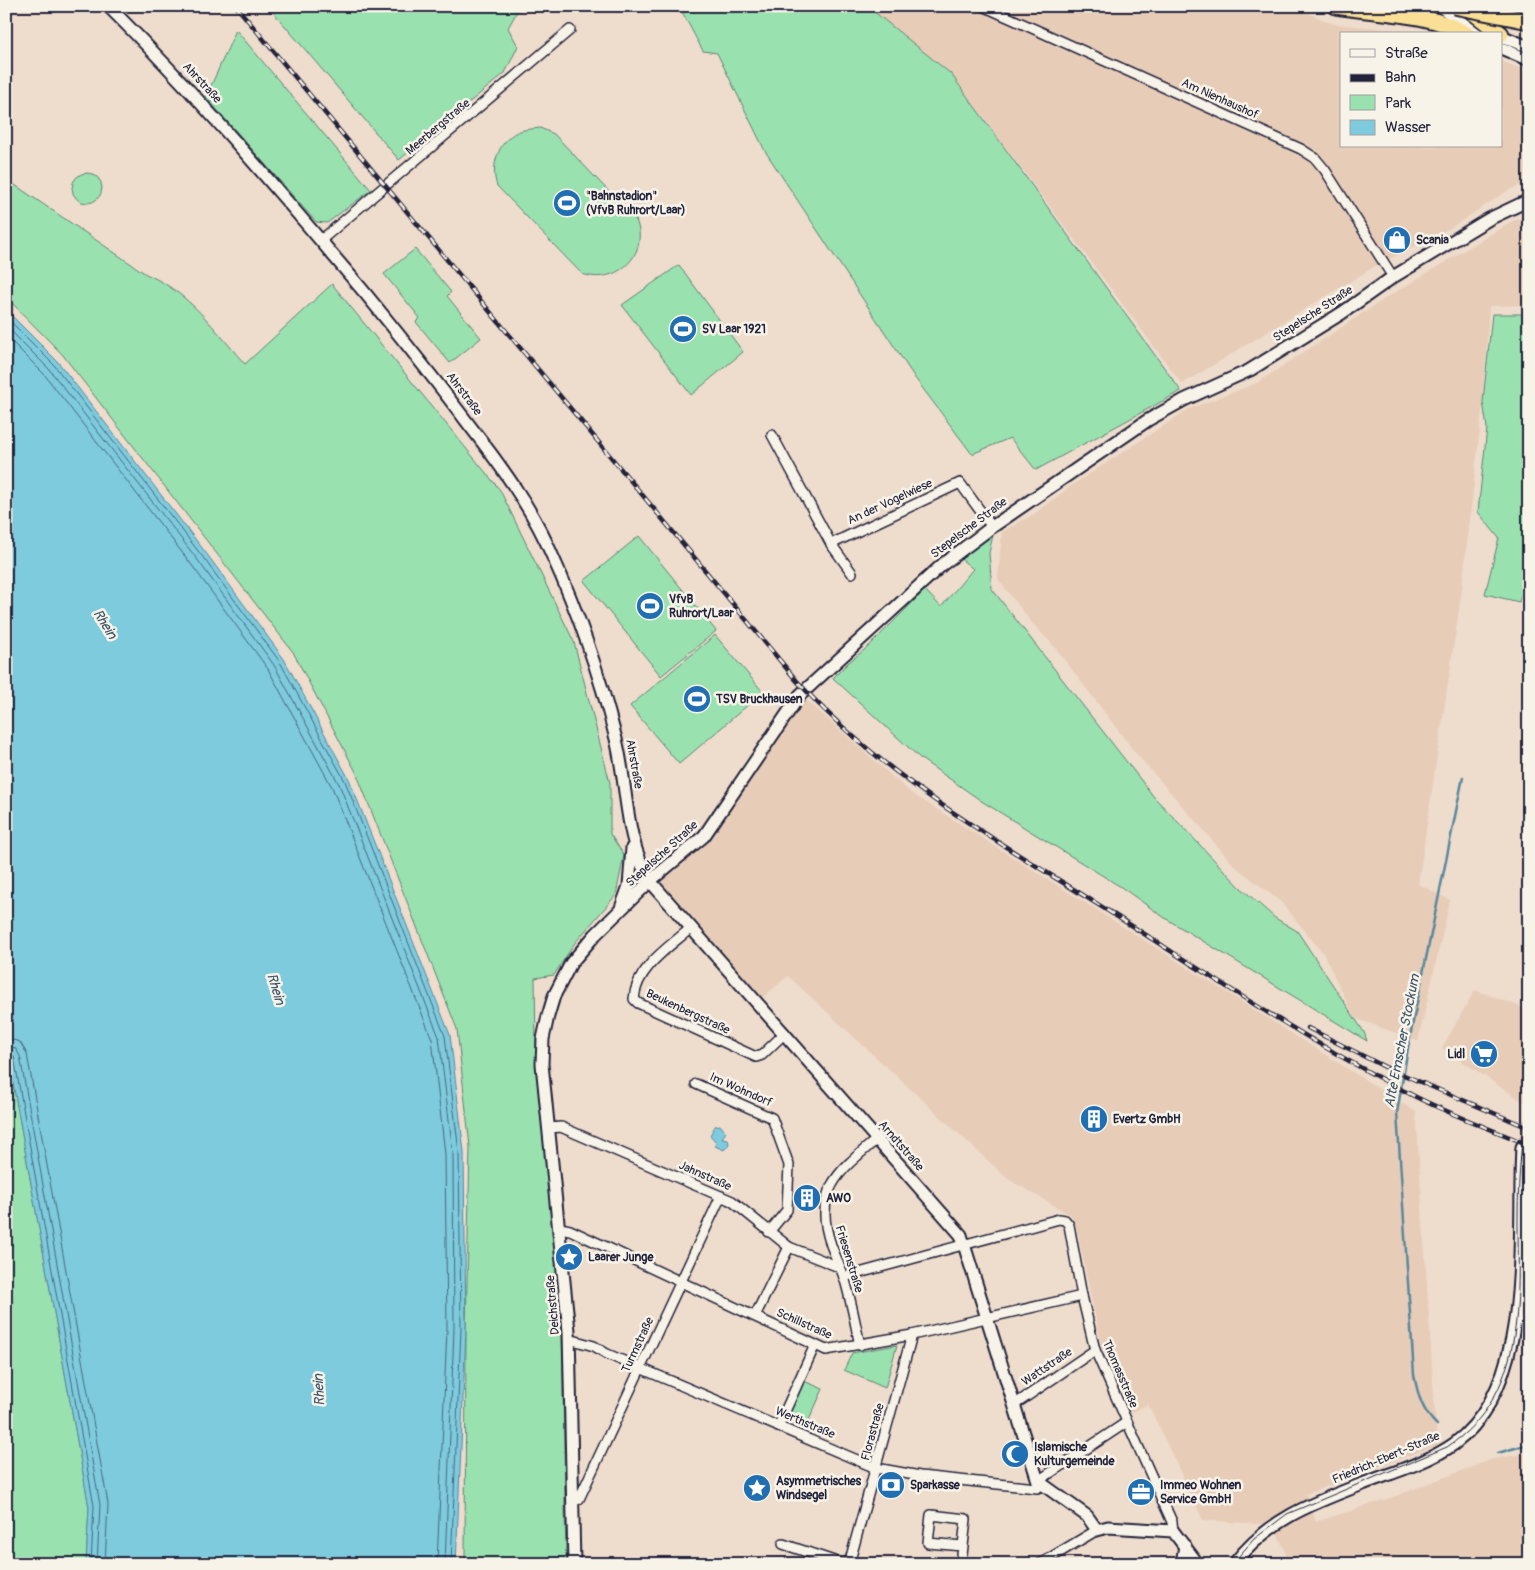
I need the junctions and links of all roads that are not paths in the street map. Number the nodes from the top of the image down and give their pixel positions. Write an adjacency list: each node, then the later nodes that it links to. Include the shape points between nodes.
1 (108, 6): 18 (street, Ahrstraße, via 189,88)
2 (983, 6): 19 (street, Am Nienhaushof, via 1315,158 1326,170)
3 (1336, 6): 9 (highway, via 1418,17)
4 (1440, 6): 10 (street)
5 (1454, 6): 7 (highway, bridge); 11 (street)
6 (1465, 6): 12 (highway)
7 (1529, 21)
8 (570, 30): 18 (street, Meerbergstraße)
9 (1463, 32)
10 (1473, 32)
11 (1493, 32)
12 (1495, 32)
13 (1502, 37): 15 (street)
14 (1502, 38): 16 (street)
15 (1529, 47)
16 (1529, 60)
17 (1529, 200): 19 (street, Stepelsche Straße)
18 (321, 240): 24 (street, Ahrstraße, via 416,354 492,454 551,551 581,620 616,740)
19 (1392, 277): 21 (street, Stepelsche Straße, via 1276,355 1148,420)
20 (772, 436): 22 (street)
21 (992, 527): 22 (street, An der Vogelwiese, via 960,483); 25 (street, Stepelsche Straße, via 943,564 800,694 704,836)
22 (831, 544): 23 (street)
23 (852, 573)
24 (632, 841): 25 (street, Ahrstraße); 26 (street, via 629,886)
25 (650, 882): 26 (street, Stepelsche Straße); 27 (street, Arndtstraße)
26 (619, 912): 28 (street, Stepelsche Straße, via 571,963)
27 (691, 928): 29 (street, Arndtstraße); 29 (street, Beukenbergstraße, via 643,971 634,999 756,1057)
28 (548, 1016): 31 (street, Deichstraße, via 542,1039 542,1064)
29 (784, 1033): 32 (street, Arndtstraße)
30 (696, 1084): 37 (street, Im Wohndorf, via 772,1118 790,1165 787,1210)
31 (550, 1128): 35 (street, Jahnstraße, via 561,1127); 36 (street, Deichstraße)
32 (877, 1140): 38 (street, Arndtstraße, via 960,1235); 41 (street, Friesenstraße, via 841,1170 825,1200 825,1221)
33 (1522, 1147): 34 (street, Friedrich-Ebert-Straße)
34 (1525, 1184): 40 (street, Friedrich-Ebert-Straße)
35 (721, 1196): 37 (street, Jahnstraße, via 732,1201); 43 (street, Turmstraße)
36 (560, 1228): 43 (street, Schillstraße); 49 (street, Deichstraße)
37 (769, 1232): 39 (street, Jahnstraße)
38 (964, 1245): 42 (street); 44 (street, Thomasstraße, via 1065,1220 1069,1225); 46 (street, Arndtstraße)
39 (789, 1247): 41 (street, Jahnstraße); 45 (street)
40 (1524, 1257): 47 (street, Friedrich-Ebert-Straße)
41 (839, 1267): 42 (street, Friesenstraße)
42 (844, 1277): 51 (street, Friesenstraße)
43 (682, 1281): 45 (street, Schillstraße); 53 (street, Turmstraße)
44 (1082, 1296): 46 (street, Schillstraße); 52 (street, Thomasstraße)
45 (755, 1316): 50 (street, Schillstraße)
46 (986, 1318): 48 (street, Schillstraße); 54 (street, Arndtstraße)
47 (1524, 1321): 72 (street, Friedrich-Ebert-Straße, via 1500,1392 1490,1410 1466,1436 1434,1456 1282,1518 1257,1538)
48 (912, 1335): 51 (street, Schillstraße); 57 (street, Florastraße)
49 (569, 1340): 53 (street, Werthstraße, via 576,1339); 59 (street, Deichstraße)
50 (815, 1345): 51 (street, Schillstraße, via 826,1350); 56 (street)
51 (860, 1345)
52 (1095, 1350): 54 (street, Wattstraße); 55 (street, Thomasstraße)
53 (641, 1367): 56 (street, Werthstraße); 59 (street, Turmstraße, via 579,1499)
54 (1014, 1405): 58 (street, Arndtstraße)
55 (1127, 1422): 58 (street); 61 (street, Thomasstraße, via 1172,1522)
56 (778, 1427): 57 (street, Werthstraße)
57 (876, 1468): 58 (street, Werthstraße, via 1036,1488); 67 (street, Florastraße)
58 (1040, 1483): 60 (street, via 1087,1516)
59 (574, 1501): 65 (street, Deichstraße)
60 (1097, 1530): 61 (street, via 1108,1527); 69 (street)
61 (1173, 1531): 64 (street)
62 (783, 1544): 66 (street)
63 (963, 1546): 63 (street, via 928,1543 931,1515 966,1519); 68 (street)
64 (1185, 1546): 70 (street); 71 (street)
65 (574, 1564)
66 (843, 1564)
67 (849, 1564)
68 (961, 1564)
69 (1040, 1564)
70 (1185, 1564)
71 (1198, 1564)
72 (1234, 1564)

